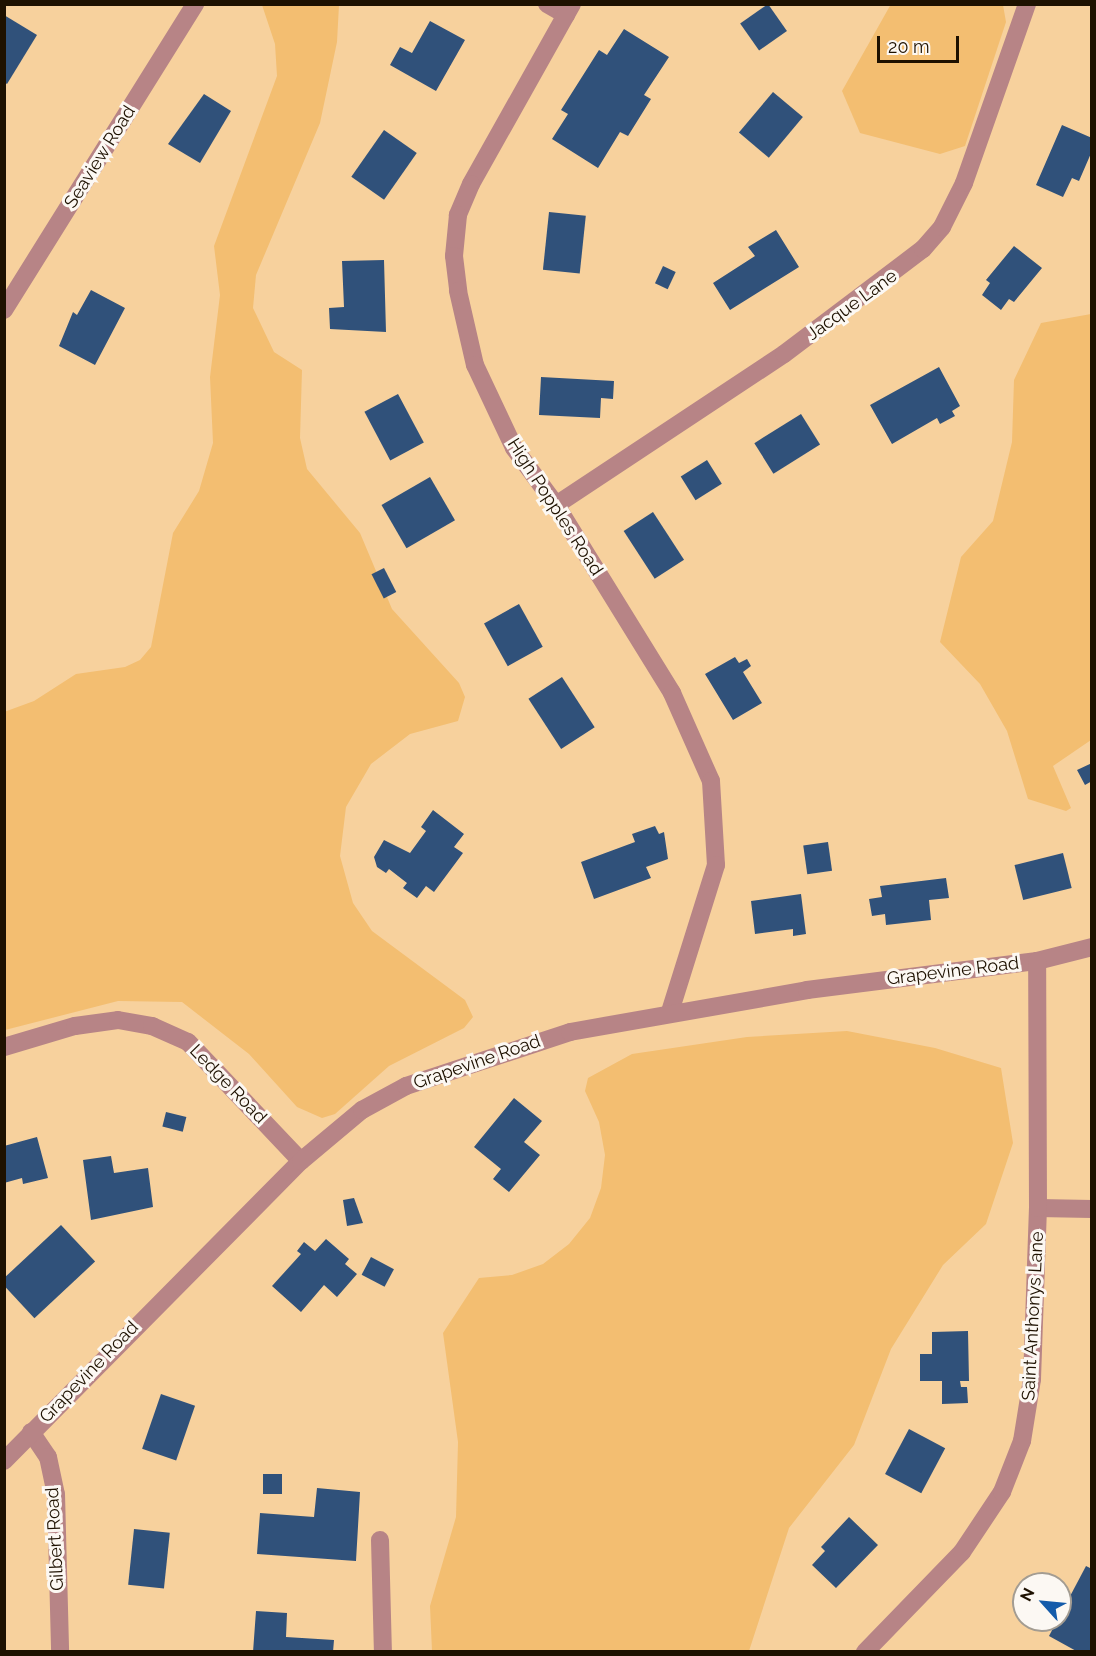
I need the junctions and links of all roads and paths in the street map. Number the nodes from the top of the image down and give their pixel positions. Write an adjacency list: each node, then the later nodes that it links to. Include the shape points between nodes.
1 (195, 4): 5 (street, Seaview Road)
2 (547, 4): 4 (street)
3 (1027, 4): 6 (street, Jacque Lane, via 964,183 942,227 923,249 784,354)
4 (569, 10): 6 (street, High Popples Road, via 471,184 458,215 454,256 465,333 475,365 514,448)
5 (4, 310)
6 (556, 505): 9 (street, High Popples Road, via 672,693 711,781 716,865)
7 (1092, 947): 8 (street, Grapevine Road)
8 (1036, 961): 9 (street, Grapevine Road); 12 (street, Saint Anthonys Lane)
9 (670, 1012): 11 (street, Grapevine Road, via 561,1034 406,1086 362,1110)
10 (4, 1047): 11 (street, Ledge Road, via 107,1021 152,1026 188,1042)
11 (301, 1161): 14 (street, Grapevine Road)
12 (1038, 1208): 13 (street); 19 (street, Saint Anthonys Lane, via 1032,1379 1013,1469 962,1552)
13 (1092, 1209)
14 (32, 1432): 15 (street, Grapevine Road); 17 (street, Gilbert Road, via 48,1457 56,1494)
15 (4, 1461)
16 (380, 1540): 18 (street)
17 (60, 1652)
18 (383, 1652)
19 (866, 1652)

